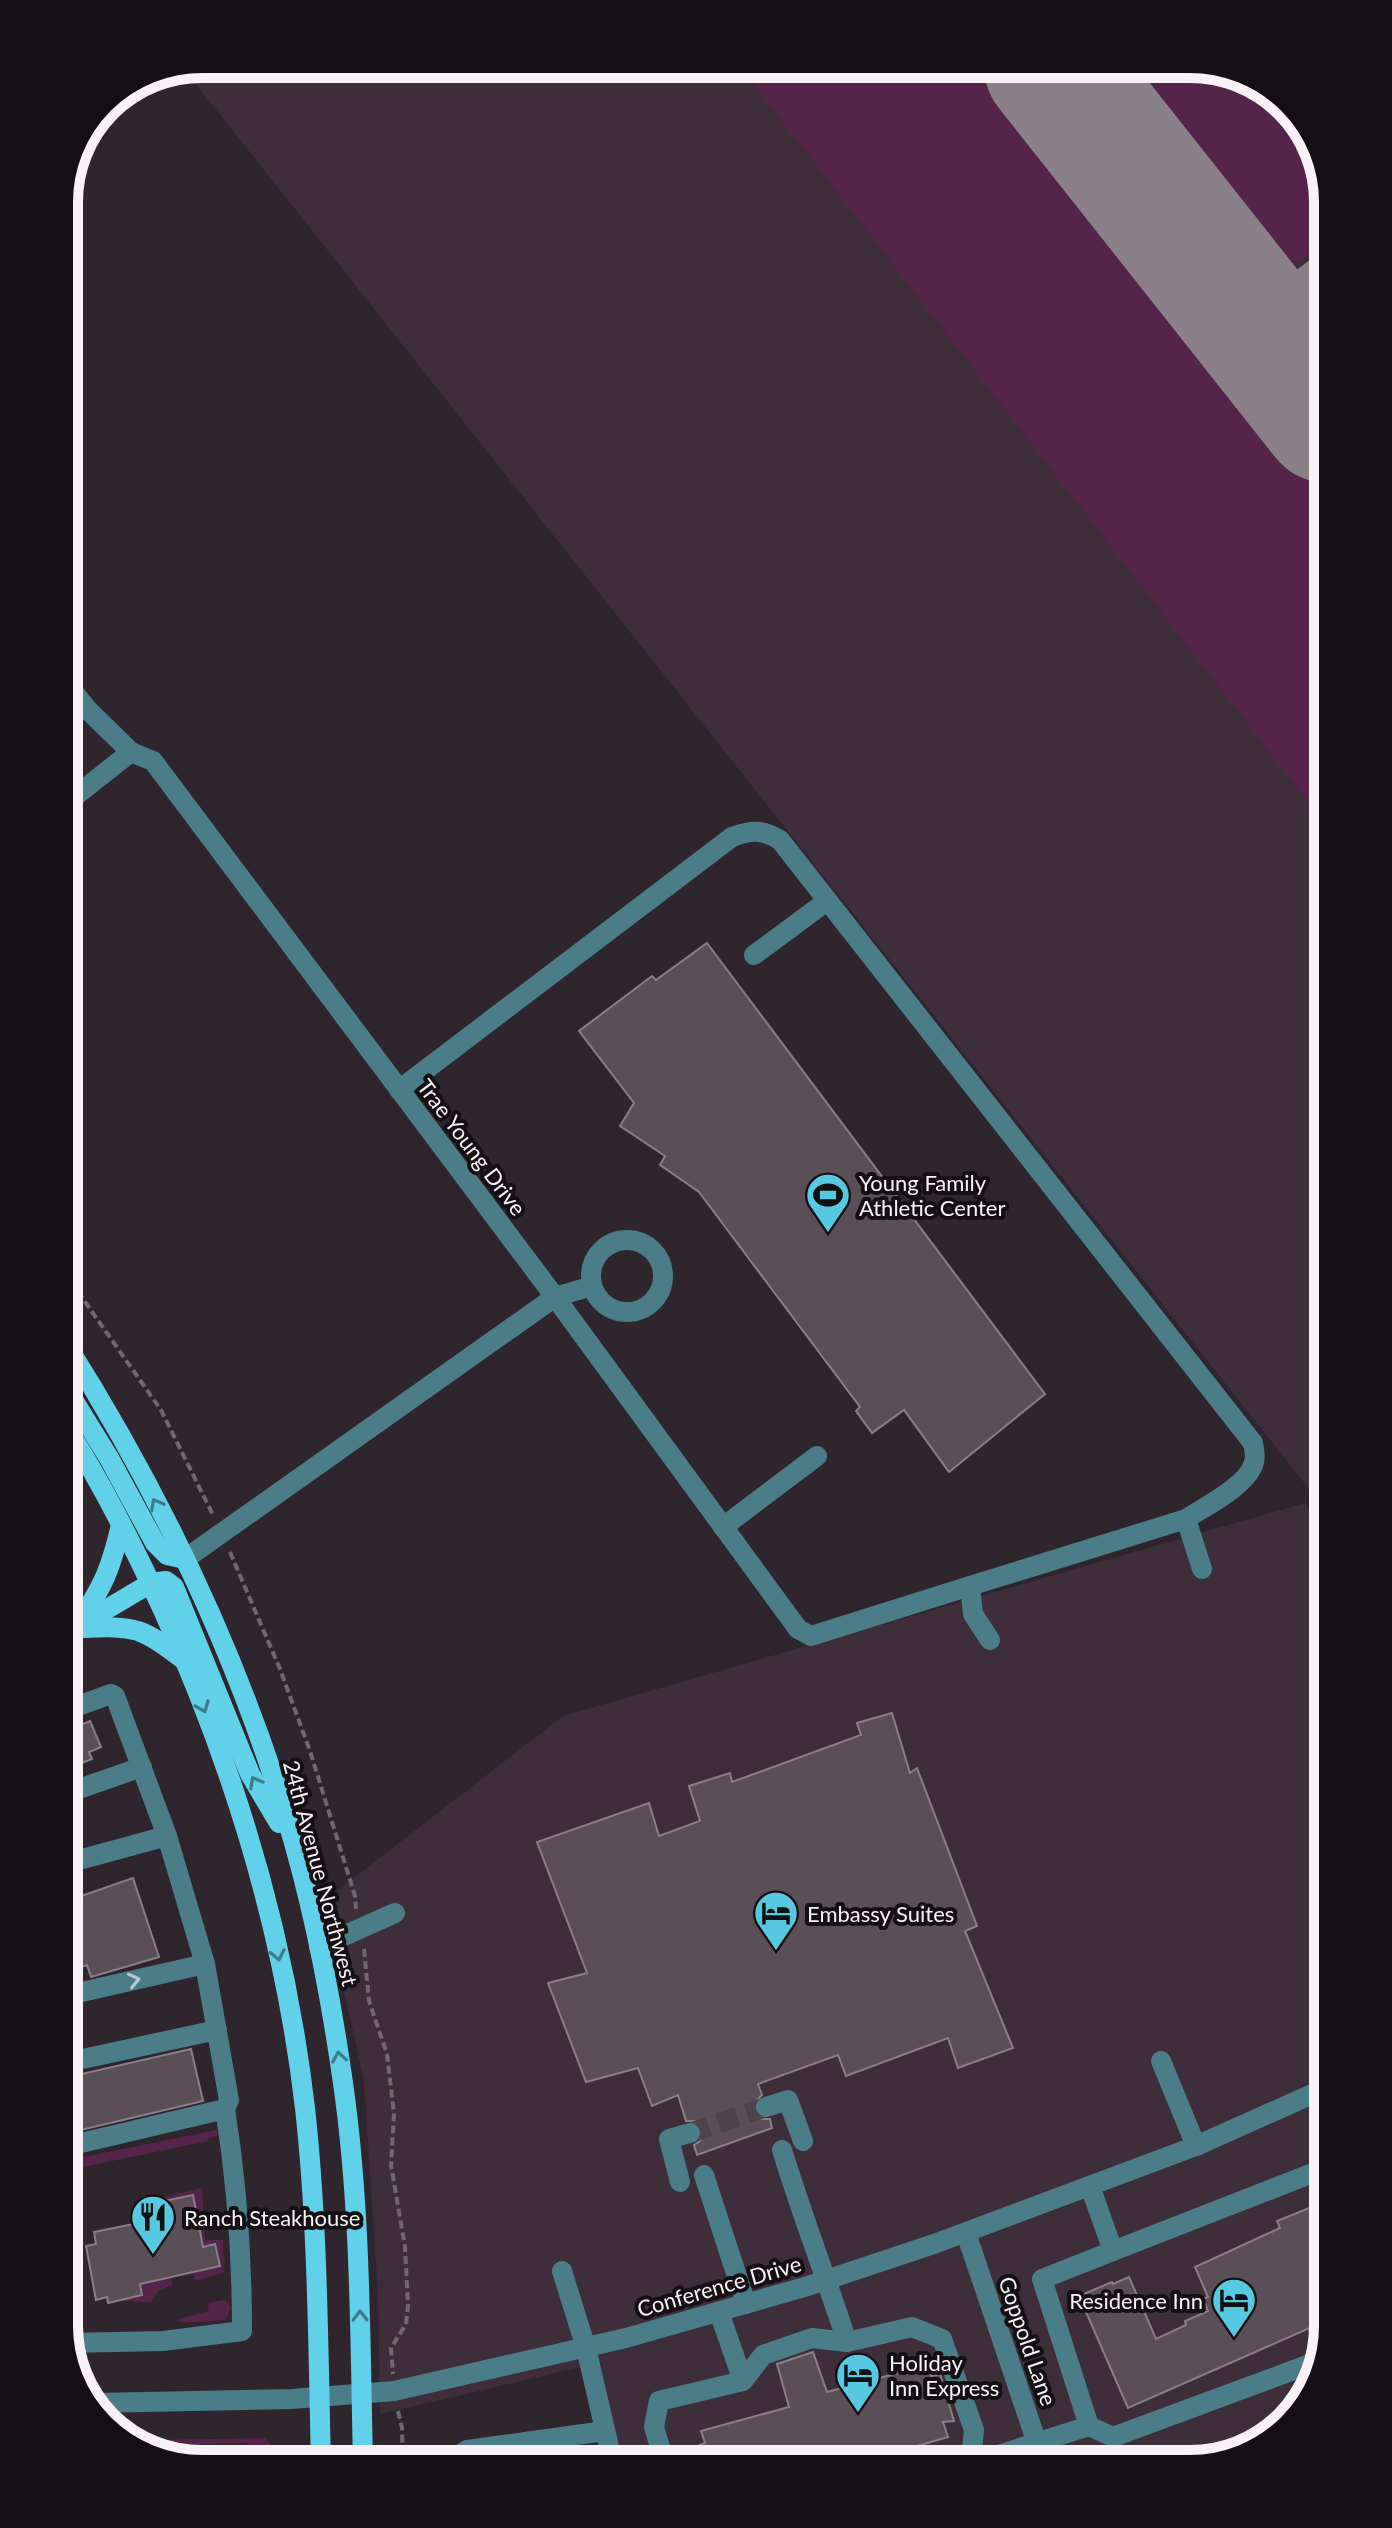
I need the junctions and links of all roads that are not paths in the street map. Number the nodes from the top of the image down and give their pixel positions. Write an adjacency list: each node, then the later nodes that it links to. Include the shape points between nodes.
1 (78, 698): 2 (street, Trae Young Drive)
2 (131, 752): 3 (street); 6 (street, Trae Young Drive, via 153,761)
3 (78, 794)
4 (827, 901): 5 (street); 6 (street, via 780,840 751,830 732,837); 13 (street, via 1253,1443 1254,1462 1243,1480)
5 (754, 955)
6 (399, 1090): 8 (street, Trae Young Drive)
7 (592, 1286): 8 (street)
8 (555, 1297): 15 (street, Trae Young Drive); 16 (street)
9 (78, 1365): 16 (main road, 24th Avenue Northwest, one-way to 9)
10 (78, 1408): 16 (main road, via 155,1543 167,1555)
11 (78, 1449): 14 (main road)
12 (817, 1456): 15 (street)
13 (1186, 1519): 17 (street); 19 (street)
14 (121, 1525): 18 (main road); 20 (main road, via 109,1573)
15 (723, 1527): 19 (street, Trae Young Drive, via 798,1629 811,1636)
16 (185, 1559): 29 (main road, 24th Avenue Northwest, via 246,1702)
17 (1202, 1569)
18 (151, 1583): 21 (main road); 24 (main road); 29 (main road, one-way to 18, via 250,1774 174,1587 166,1581)
19 (970, 1586): 23 (street, via 973,1614)
20 (78, 1620)
21 (78, 1627)
22 (78, 1631): 24 (main road, via 138,1631)
23 (990, 1640)
24 (186, 1661): 62 (main road, one-way to 62, via 257,1870 290,2015 314,2219)
25 (78, 1706): 26 (street, via 115,1696)
26 (142, 1767): 27 (street); 28 (street)
27 (78, 1789)
28 (167, 1836): 30 (street); 33 (street)
29 (294, 1849): 32 (main road, 24th Avenue Northwest)
30 (78, 1860)
31 (395, 1913): 32 (street)
32 (319, 1947): 61 (main road, 24th Avenue Northwest, one-way to 32, via 354,2176)
33 (205, 1964): 34 (street, one-way to 33); 35 (street)
34 (78, 1987)
35 (217, 2030): 36 (street); 40 (street, via 229,2100)
36 (78, 2060)
37 (1161, 2061): 44 (street)
38 (1314, 2093): 44 (street, Conference Drive)
39 (766, 2107): 42 (street, via 788,2100)
40 (225, 2109): 43 (street); 57 (street, via 242,2268 242,2331 163,2341)
41 (690, 2133): 48 (street, via 669,2139)
42 (803, 2141)
43 (78, 2144)
44 (1196, 2146): 49 (street, Conference Drive)
45 (782, 2150): 53 (street)
46 (1314, 2172): 51 (street)
47 (704, 2175): 54 (street)
48 (680, 2182)
49 (1090, 2186): 50 (street, Conference Drive); 51 (street)
50 (966, 2233): 53 (street, Conference Drive); 66 (street, Goppold Lane)
51 (1113, 2251): 64 (street, via 1042,2279)
52 (562, 2271): 58 (street)
53 (827, 2279): 54 (street, Conference Drive); 56 (street)
54 (746, 2304): 55 (street, Conference Drive)
55 (719, 2312): 58 (street, Conference Drive); 60 (street)
56 (847, 2342): 60 (street, via 812,2338 763,2355); 72 (street, via 912,2327 942,2339 974,2430)
57 (79, 2343)
58 (586, 2348): 61 (street, Conference Drive); 65 (street)
59 (1307, 2365): 64 (street, via 1113,2437)
60 (743, 2381): 71 (street, via 659,2401 654,2427)
61 (361, 2394): 62 (street, Conference Drive); 68 (main road, 24th Avenue Northwest)
62 (319, 2397): 63 (street, Conference Drive); 67 (main road)
63 (105, 2403)
64 (1089, 2426): 66 (street)
65 (605, 2431): 69 (street); 70 (street)
66 (1037, 2444): 73 (street); 74 (street, Goppold Lane)
67 (321, 2450)
68 (363, 2450)
69 (467, 2450)
70 (610, 2450)
71 (661, 2450)
72 (972, 2450)
73 (1017, 2450)
74 (1039, 2450)

